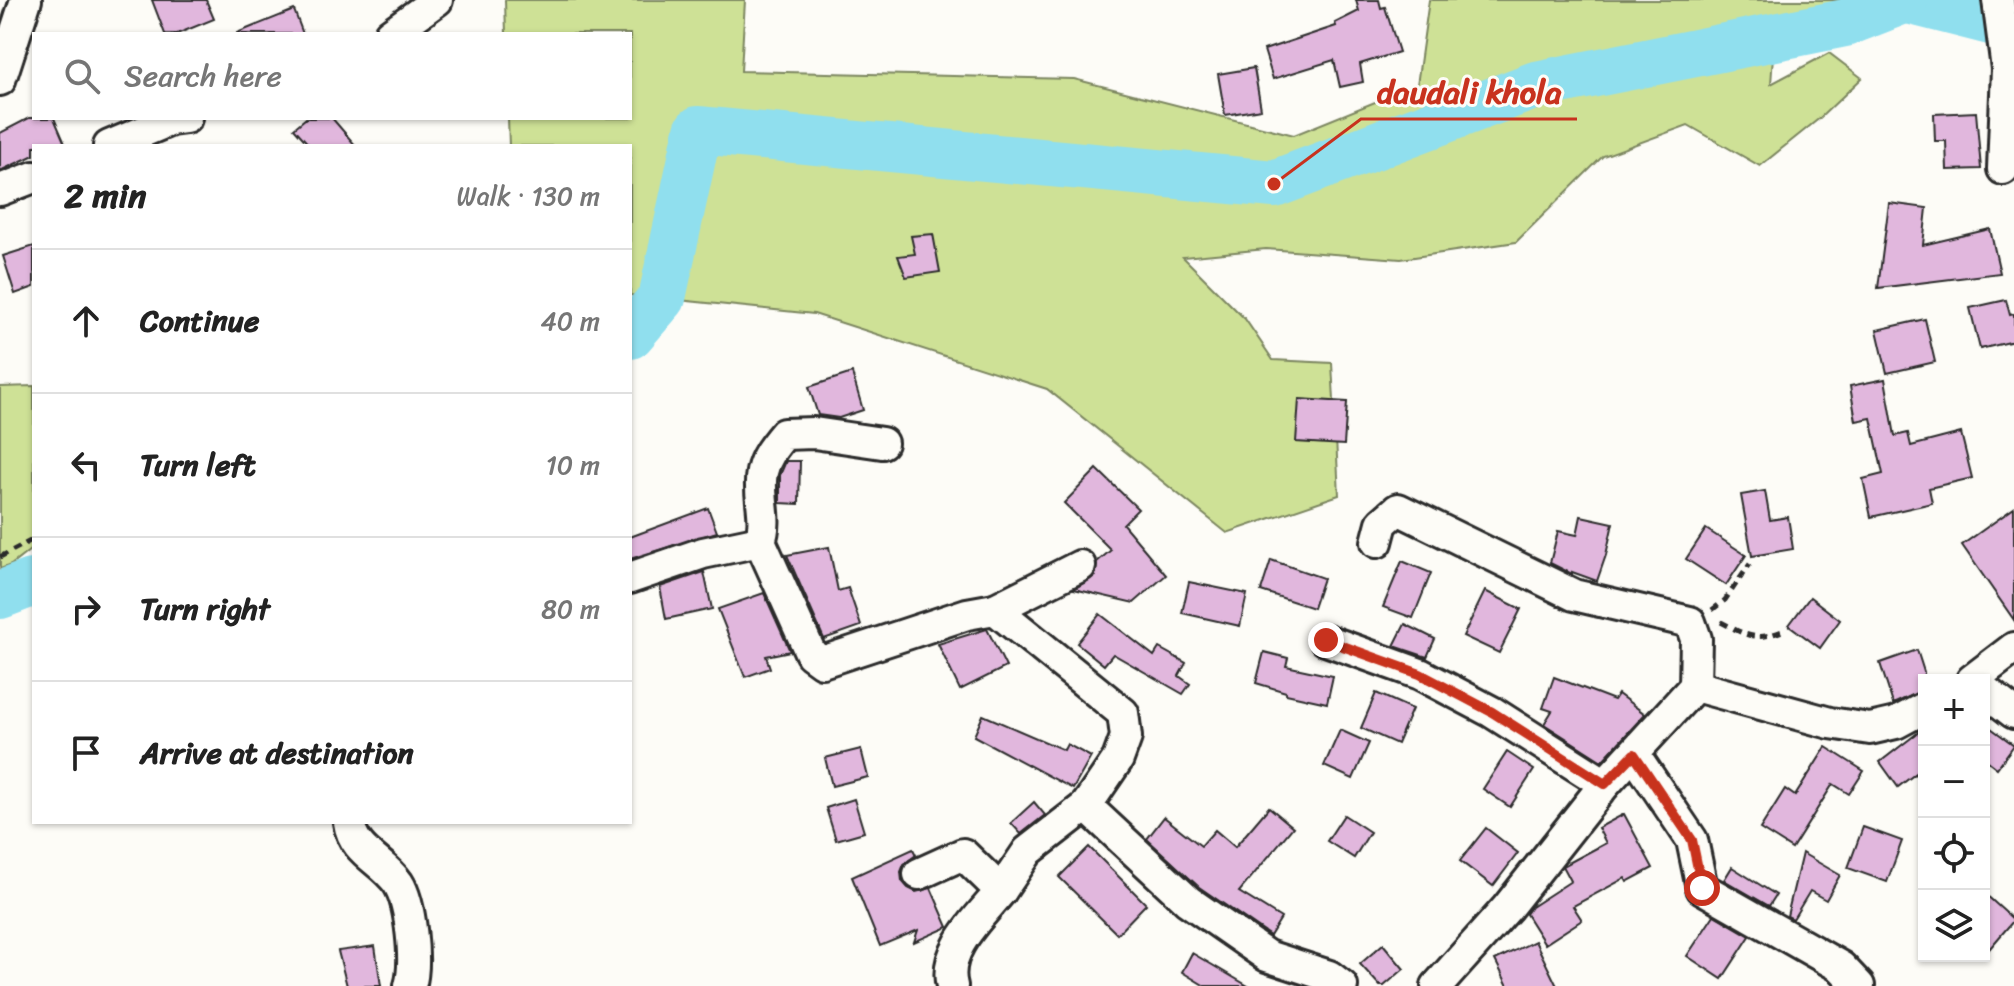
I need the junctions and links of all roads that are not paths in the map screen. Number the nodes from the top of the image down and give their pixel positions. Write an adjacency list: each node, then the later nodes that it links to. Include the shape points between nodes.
1 (26, 0): 5 (street)
2 (429, 2): 4 (street)
3 (2004, 8): 8 (street)
4 (392, 32)
5 (0, 80)
6 (171, 120): 7 (street)
7 (114, 144)
8 (2003, 169)
9 (32, 178): 10 (street)
10 (0, 190)
11 (882, 443): 12 (street, via 784,434 769,452 761,474 765,529)
12 (760, 541): 15 (street, via 703,553); 16 (street, via 811,654 822,662)
13 (1377, 542): 20 (street, via 1382,523 1398,509 1574,595 1690,622 1696,639)
14 (1080, 566): 16 (street)
15 (632, 577)
16 (995, 609): 26 (street, via 1123,713 1126,737 1118,759)
17 (1326, 640): 25 (street, via 1420,674 1492,712)
18 (2014, 648): 19 (street)
19 (1980, 674)
20 (1695, 686): 22 (street, via 1870,729); 24 (street)
21 (1990, 695): 23 (street)
22 (1918, 711)
23 (2014, 713)
24 (1634, 754): 25 (street); 34 (street, via 1692,840 1702,888 1841,967)
25 (1605, 784): 33 (street)
26 (1086, 806): 29 (street, via 1028,851); 32 (street, via 1188,901 1267,956 1329,976)
27 (349, 824): 30 (street, via 351,836 399,884 410,927)
28 (919, 874): 29 (street, via 963,854)
29 (1001, 891): 31 (street, via 958,946)
30 (410, 986)
31 (952, 986)
32 (1342, 986)
33 (1437, 986)
34 (1859, 986)

